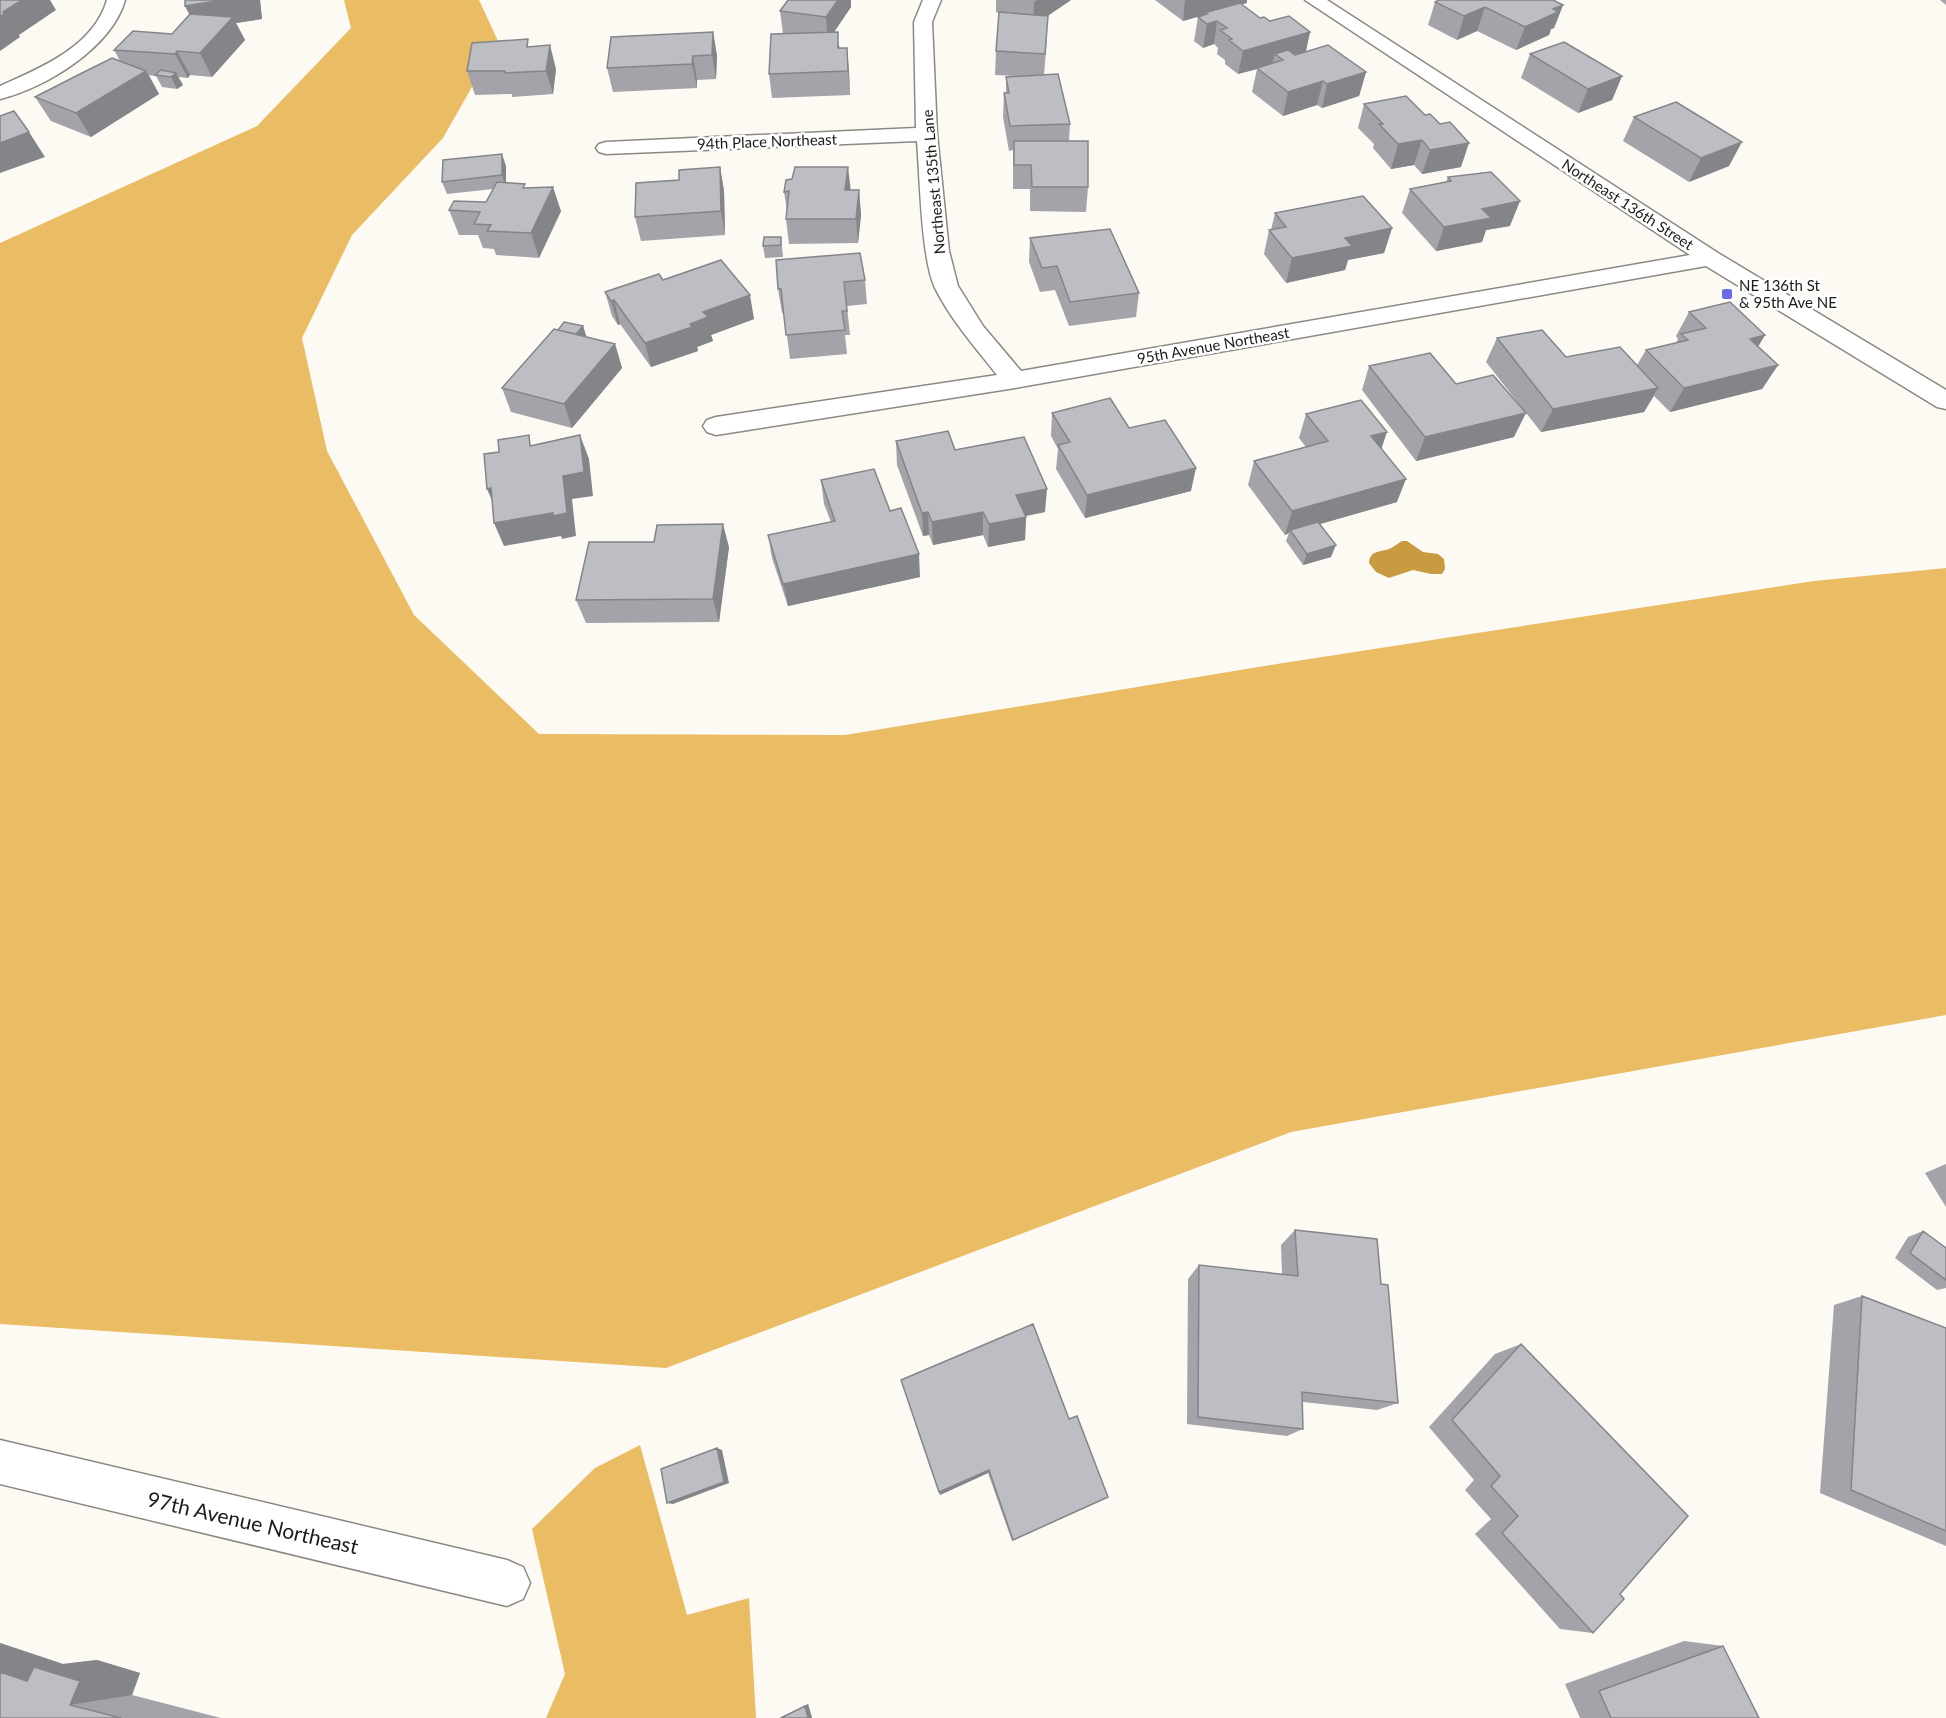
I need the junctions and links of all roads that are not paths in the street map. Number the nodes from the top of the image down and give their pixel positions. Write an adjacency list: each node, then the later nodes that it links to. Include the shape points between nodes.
1 (116, 0): 4 (street, via 109,22 88,42 57,65)
2 (932, 0): 5 (street, Northeast 135th Lane, via 923,22)
3 (1314, 0): 7 (street, Northeast 136th Street)
4 (0, 93)
5 (927, 134): 6 (street, 94th Place Northeast); 8 (street, Northeast 135th Lane, via 938,251 946,286 974,331)
6 (606, 148)
7 (1710, 258): 8 (street, 95th Avenue Northeast); 9 (street, Northeast 136th Street)
8 (1014, 380): 10 (street, 95th Avenue Northeast)
9 (1946, 401)
10 (716, 426)
11 (0, 1462): 12 (street, 97th Avenue Northeast)
12 (507, 1582)

